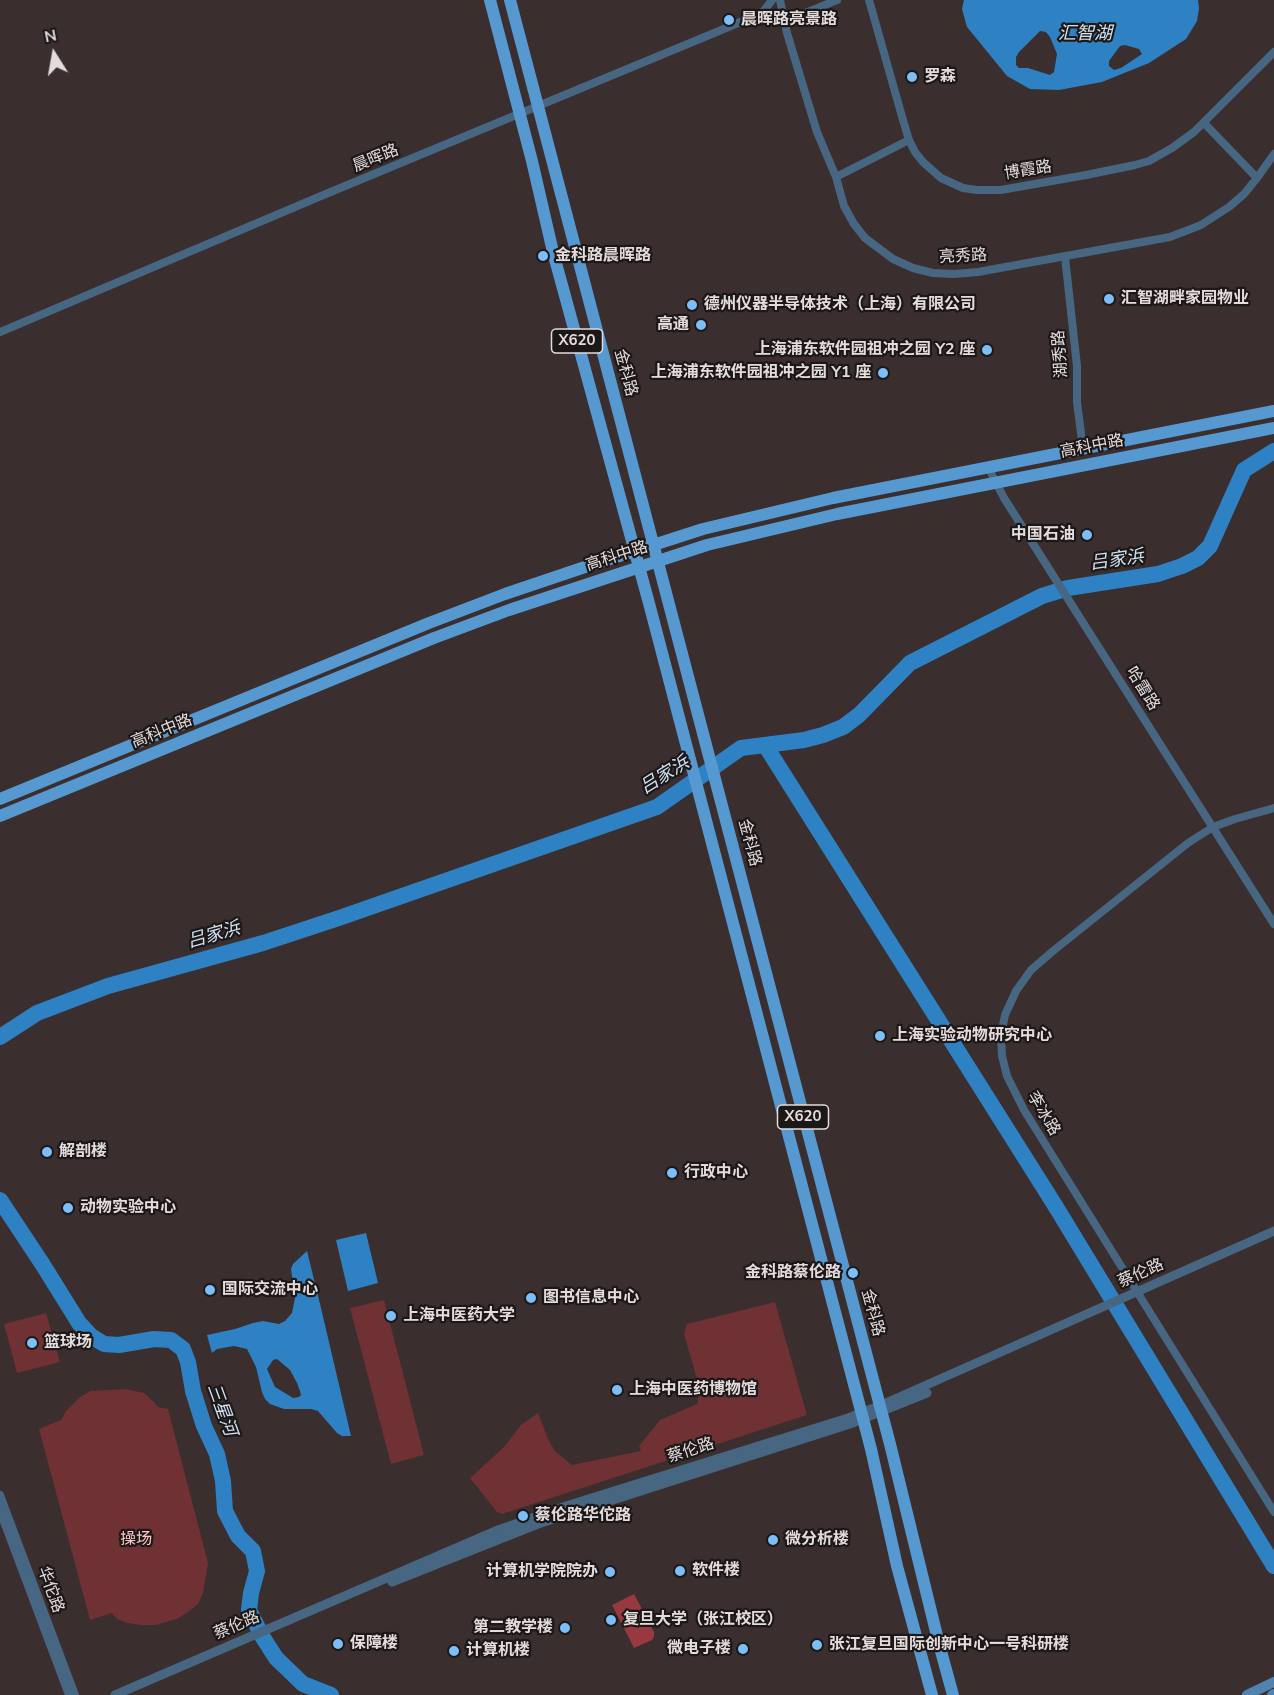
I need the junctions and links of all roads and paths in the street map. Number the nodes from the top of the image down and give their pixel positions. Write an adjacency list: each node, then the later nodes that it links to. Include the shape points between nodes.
1 (490, 0): 11 (main road, X620)
2 (510, 0): 10 (main road, 金科路 / X620)
3 (772, 0): 7 (street)
4 (780, 0): 8 (street, 亮秀路)
5 (837, 0): 8 (street, via 803,14)
6 (869, 0): 13 (street, 博霞路)
7 (763, 12): 8 (street); 10 (street, 晨晖路)
8 (783, 17): 15 (street, 亮秀路, via 817,132)
9 (1274, 52): 12 (street, 博霞路)
10 (538, 106): 11 (street, 晨晖路); 24 (main road, 金科路 / X620)
11 (520, 114): 18 (street, 晨晖路); 25 (main road, X620)
12 (1204, 123): 13 (street, 博霞路, via 1149,161 1086,176 989,190 963,188 941,178 923,162); 16 (street)
13 (909, 140): 15 (street)
14 (1274, 154): 16 (street, 亮秀路)
15 (836, 177): 17 (street, 亮秀路, via 844,206 865,238 913,268 954,274)
16 (1257, 178): 17 (street, 亮秀路, via 1229,207 1183,233)
17 (1065, 257): 21 (street, 湖秀路)
18 (0, 332)
19 (1274, 411): 21 (main road, 高科中路)
20 (1274, 428): 23 (main road, 高科中路)
21 (1083, 449): 22 (main road, 高科中路)
22 (988, 467): 23 (street, 哈雷路); 24 (main road, 高科中路, via 780,510)
23 (996, 482): 26 (main road, 高科中路, via 826,517 707,545); 31 (street, 哈雷路)
24 (654, 544): 25 (main road, 高科中路); 26 (main road, 金科路 / X620)
25 (634, 551): 27 (main road, X620); 28 (main road, 高科中路, via 429,623)
26 (658, 561): 27 (main road, 高科中路); 36 (main road, 金科路 / X620)
27 (639, 567): 30 (main road, 高科中路, via 434,638); 37 (main road, X620)
28 (0, 797): 30 (street)
29 (1274, 808): 31 (street, 李冰路)
30 (4, 815)
31 (1213, 827): 32 (street, 哈雷路); 35 (street, 李冰路, via 1031,970 1016,991 1001,1035 1002,1056 1015,1094)
32 (1274, 924)
33 (1274, 1231): 35 (street, 蔡伦路)
34 (1274, 1237): 35 (street, 蔡伦路)
35 (1135, 1297): 36 (street, 蔡伦路); 40 (street, 李冰路)
36 (880, 1409): 37 (street, 蔡伦路); 48 (main road, 金科路 / X620)
37 (862, 1416): 41 (street, 蔡伦路, via 525,1520); 47 (main road, X620)
38 (0, 1495): 44 (street, 华佗路)
39 (0, 1511): 43 (street, 华佗路)
40 (1274, 1512)
41 (249, 1640): 45 (street, 蔡伦路); 46 (street, 蔡伦路)
42 (1274, 1682): 49 (main road)
43 (69, 1695)
44 (75, 1695)
45 (115, 1695)
46 (128, 1695)
47 (932, 1695)
48 (953, 1695)
49 (1247, 1695)

